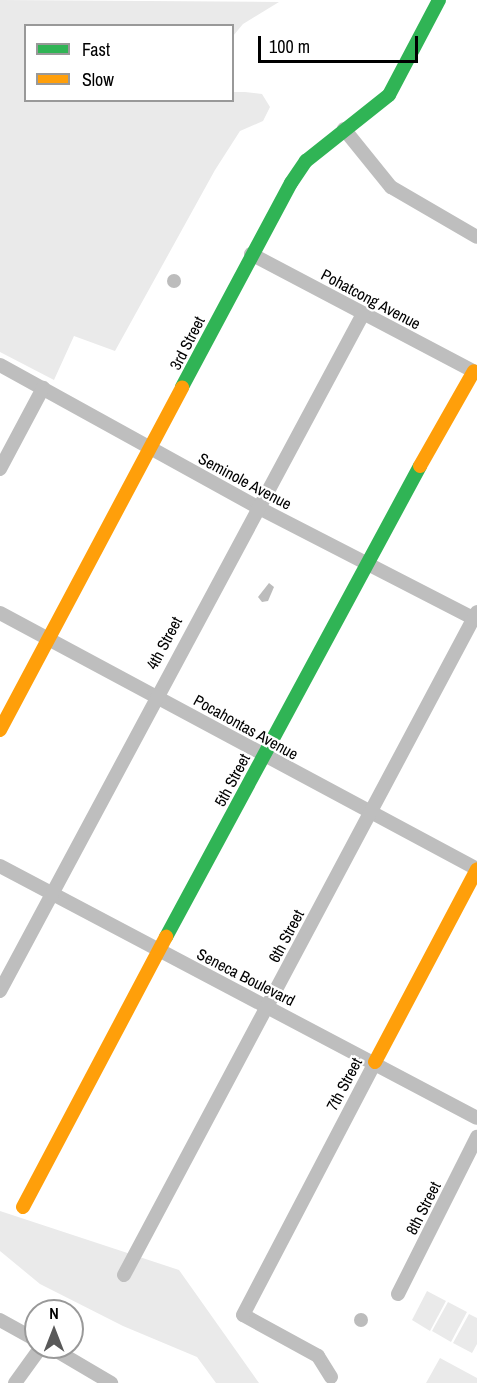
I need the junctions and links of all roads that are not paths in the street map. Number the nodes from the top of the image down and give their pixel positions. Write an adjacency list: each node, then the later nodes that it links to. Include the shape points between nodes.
1 (439, 0): 2 (street, 3rd Street, via 389,95)
2 (344, 129): 3 (street, via 391,187); 4 (street, 3rd Street, via 306,161)
3 (477, 237)
4 (251, 254): 5 (street, Pohatcong Avenue); 9 (street, 3rd Street)
5 (363, 314): 7 (street, Pohatcong Avenue); 11 (street, 4th Street)
6 (0, 365): 8 (street, Seminole Avenue)
7 (476, 372): 12 (street, 5th Street)
8 (43, 388): 9 (street, Seminole Avenue); 10 (street)
9 (152, 449): 11 (street, Seminole Avenue); 15 (street, 3rd Street)
10 (0, 469)
11 (257, 507): 12 (street, Seminole Avenue); 16 (street, 4th Street)
12 (366, 561): 14 (street, Seminole Avenue); 18 (street, 5th Street)
13 (0, 613): 15 (street, Pocahontas Avenue)
14 (476, 617): 19 (street, 6th Street)
15 (48, 639): 16 (street, Pocahontas Avenue); 17 (street, 3rd Street)
16 (156, 695): 18 (street, Pocahontas Avenue); 22 (street, 4th Street)
17 (0, 730)
18 (263, 756): 19 (street, Pocahontas Avenue); 23 (street, 5th Street)
19 (370, 812): 21 (street, Pocahontas Avenue); 25 (street, 6th Street)
20 (0, 866): 22 (street, Seneca Boulevard)
21 (477, 869): 26 (street, 7th Street)
22 (51, 894): 23 (street, Seneca Boulevard); 24 (street, 4th Street)
23 (159, 951): 25 (street, Seneca Boulevard); 29 (street, 5th Street)
24 (0, 991)
25 (268, 1006): 26 (street, Seneca Boulevard); 30 (street, 6th Street)
26 (375, 1062): 27 (street, Seneca Boulevard); 36 (street, 7th Street, via 243,1315 318,1356)
27 (477, 1118)
28 (477, 1137): 31 (street, 8th Street)
29 (23, 1207)
30 (124, 1275)
31 (398, 1294)
32 (0, 1320): 33 (street)
33 (24, 1333)
34 (32, 1359): 37 (street)
35 (70, 1359): 38 (street)
36 (331, 1377)
37 (15, 1383)
38 (111, 1383)

